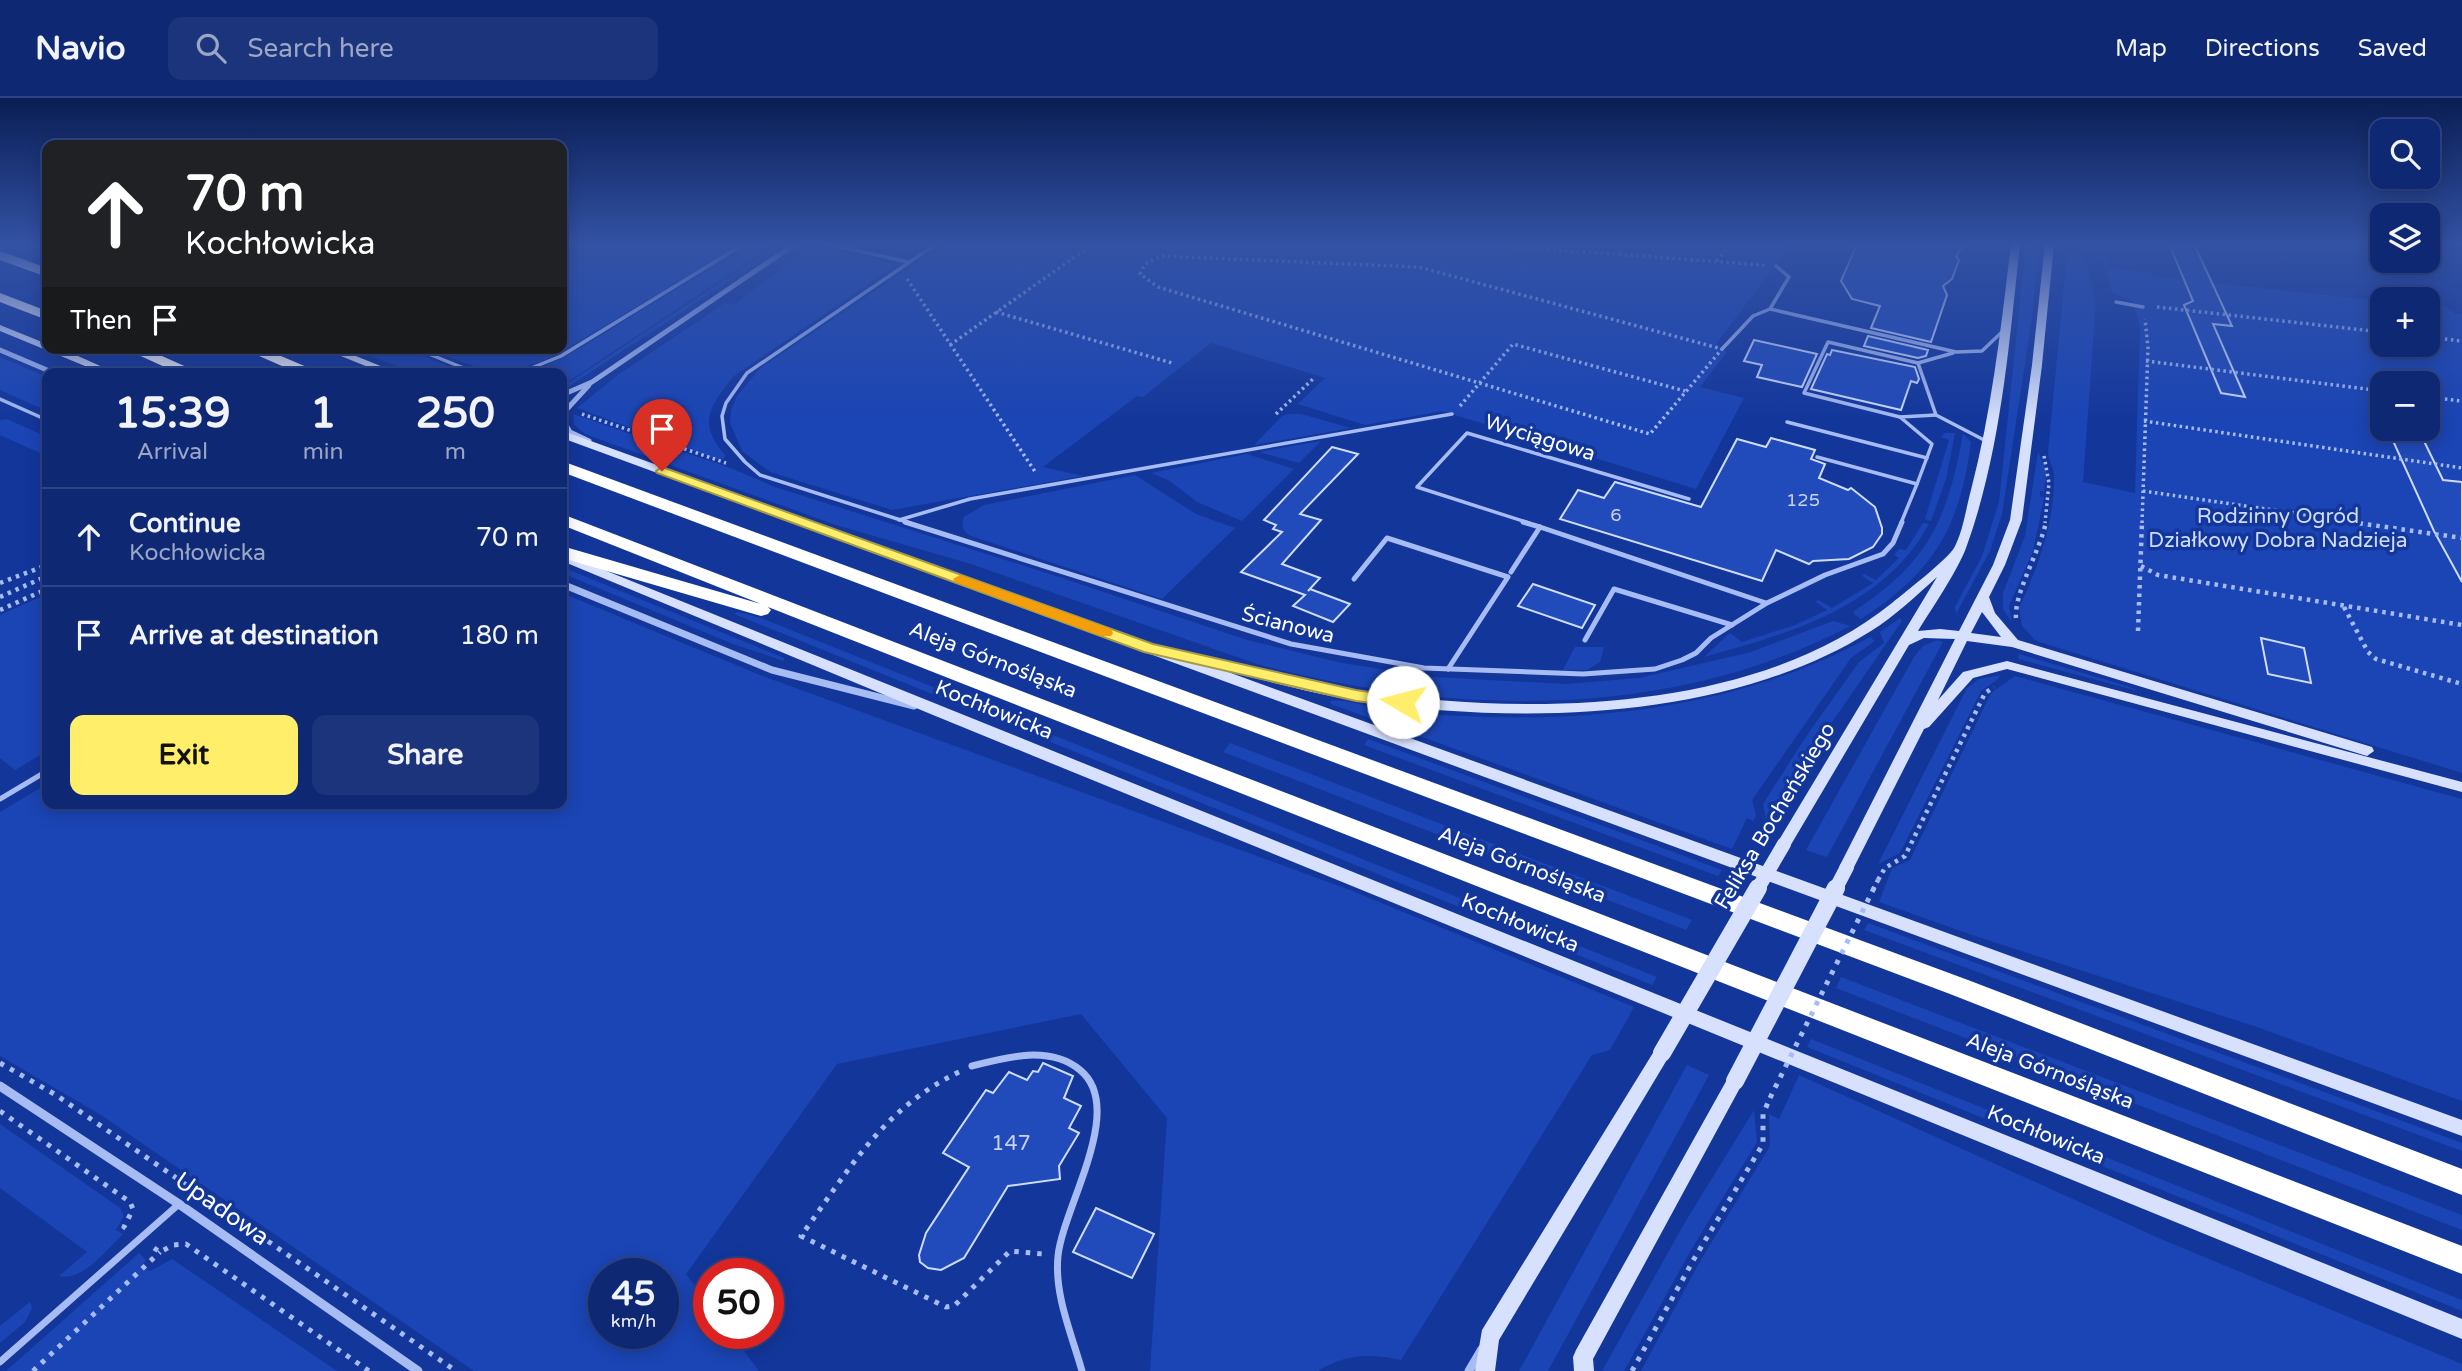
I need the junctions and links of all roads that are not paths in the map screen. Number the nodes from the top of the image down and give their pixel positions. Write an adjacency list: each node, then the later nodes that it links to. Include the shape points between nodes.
1 (16, 303): 11 (highway)
2 (647, 303): 17 (lane)
3 (708, 303): 33 (street)
4 (847, 303): 51 (lane, Ścianowa, via 747,373 727,397 723,436 736,456 760,475)
5 (1773, 303): 10 (lane)
6 (2008, 303): 13 (main road, Feliksa Bocheńskiego)
7 (2044, 303): 60 (main road, via 2015,520)
8 (2124, 303): 9 (lane)
9 (2143, 307)
10 (1770, 309): 15 (lane, via 1753,316); 18 (lane)
11 (42, 314)
12 (0, 328): 14 (main road)
13 (2004, 330): 18 (lane, via 1982,351); 44 (main road, Feliksa Bocheńskiego)
14 (42, 345)
15 (1722, 349)
16 (0, 350): 26 (street)
17 (567, 352)
18 (1956, 352): 25 (lane)
19 (64, 354): 27 (main road)
20 (145, 354): 28 (highway)
21 (264, 354): 29 (highway)
22 (342, 354): 30 (main road)
23 (430, 354): 31 (lane)
24 (564, 354): 32 (lane)
25 (1918, 363): 38 (lane); 40 (lane, via 1828,342 1804,393)
26 (42, 368)
27 (99, 368)
28 (180, 368)
29 (300, 368)
30 (380, 368)
31 (464, 368)
32 (536, 368)
33 (592, 382): 34 (street); 36 (street)
34 (567, 393)
35 (0, 399): 39 (lane)
36 (567, 411)
37 (1452, 414): 51 (lane, via 970,499)
38 (1936, 415): 40 (lane); 44 (lane)
39 (42, 417)
40 (1900, 417): 47 (lane, via 1932,444)
41 (1787, 422): 47 (lane)
42 (567, 427): 45 (street)
43 (567, 436): 45 (main road)
44 (1987, 441): 54 (main road, Feliksa Bocheńskiego)
45 (614, 453): 68 (main road)
46 (1817, 457): 49 (lane)
47 (1927, 458): 49 (lane)
48 (567, 468): 78 (highway, Aleja Górnośląska, via 1959,987)
49 (1917, 484): 61 (lane, Ścianowa, via 1893,543 1883,554)
50 (1689, 499): 53 (lane, Wyciągowa, via 1467,433 1417,487)
51 (899, 520): 69 (lane, Ścianowa, via 1292,644 1394,664)
52 (567, 521): 63 (highway, Aleja Górnośląska)
53 (1540, 527): 57 (lane); 61 (lane)
54 (1959, 551): 66 (main road, Feliksa Bocheńskiego); 68 (main road, via 1865,629 1820,652 1754,677 1645,701 1504,710 1427,705 1356,696)
55 (567, 555): 63 (highway)
56 (567, 556): 70 (main road, Kochłowicka)
57 (1511, 572)
58 (1354, 579): 69 (lane, via 1387,538 1508,577)
59 (567, 586): 70 (street, via 772,670)
60 (1983, 598): 64 (main road); 67 (main road, via 1989,614)
61 (1766, 603): 62 (lane, Ścianowa)
62 (1732, 625): 65 (lane, via 1614,589); 69 (lane, Ścianowa, via 1682,660 1655,669 1583,674)
63 (845, 631): 80 (highway, Aleja Górnośląska)
64 (1963, 635): 66 (main road, via 1922,634); 67 (main road); 71 (main road)
65 (1585, 640)
66 (1906, 642): 82 (main road, Feliksa Bocheńskiego, bridge)
67 (2013, 643): 73 (main road)
68 (1149, 648): 77 (main road)
69 (1448, 669)
70 (938, 712): 81 (main road, Kochłowicka)
71 (1912, 738): 73 (main road, via 1968,675 2007,665); 84 (main road, bridge, via 1735,1082)
72 (42, 774): 74 (lane)
73 (2462, 784)
74 (0, 799)
75 (972, 1066): 86 (lane, via 1005,1057 1063,1059 1082,1068 1094,1085 1099,1102 1097,1123 1058,1255 1060,1289)
76 (0, 1086): 79 (street, Upadowa)
77 (2462, 1128)
78 (2462, 1182)
79 (179, 1204): 83 (lane); 85 (street, Upadowa)
80 (2462, 1260)
81 (2462, 1329)
82 (1489, 1337): 87 (street, Feliksa Bocheńskiego); 88 (main road)
83 (0, 1362)
84 (1581, 1366)
85 (418, 1371)
86 (1082, 1371)
87 (1469, 1371)
88 (1485, 1371)

